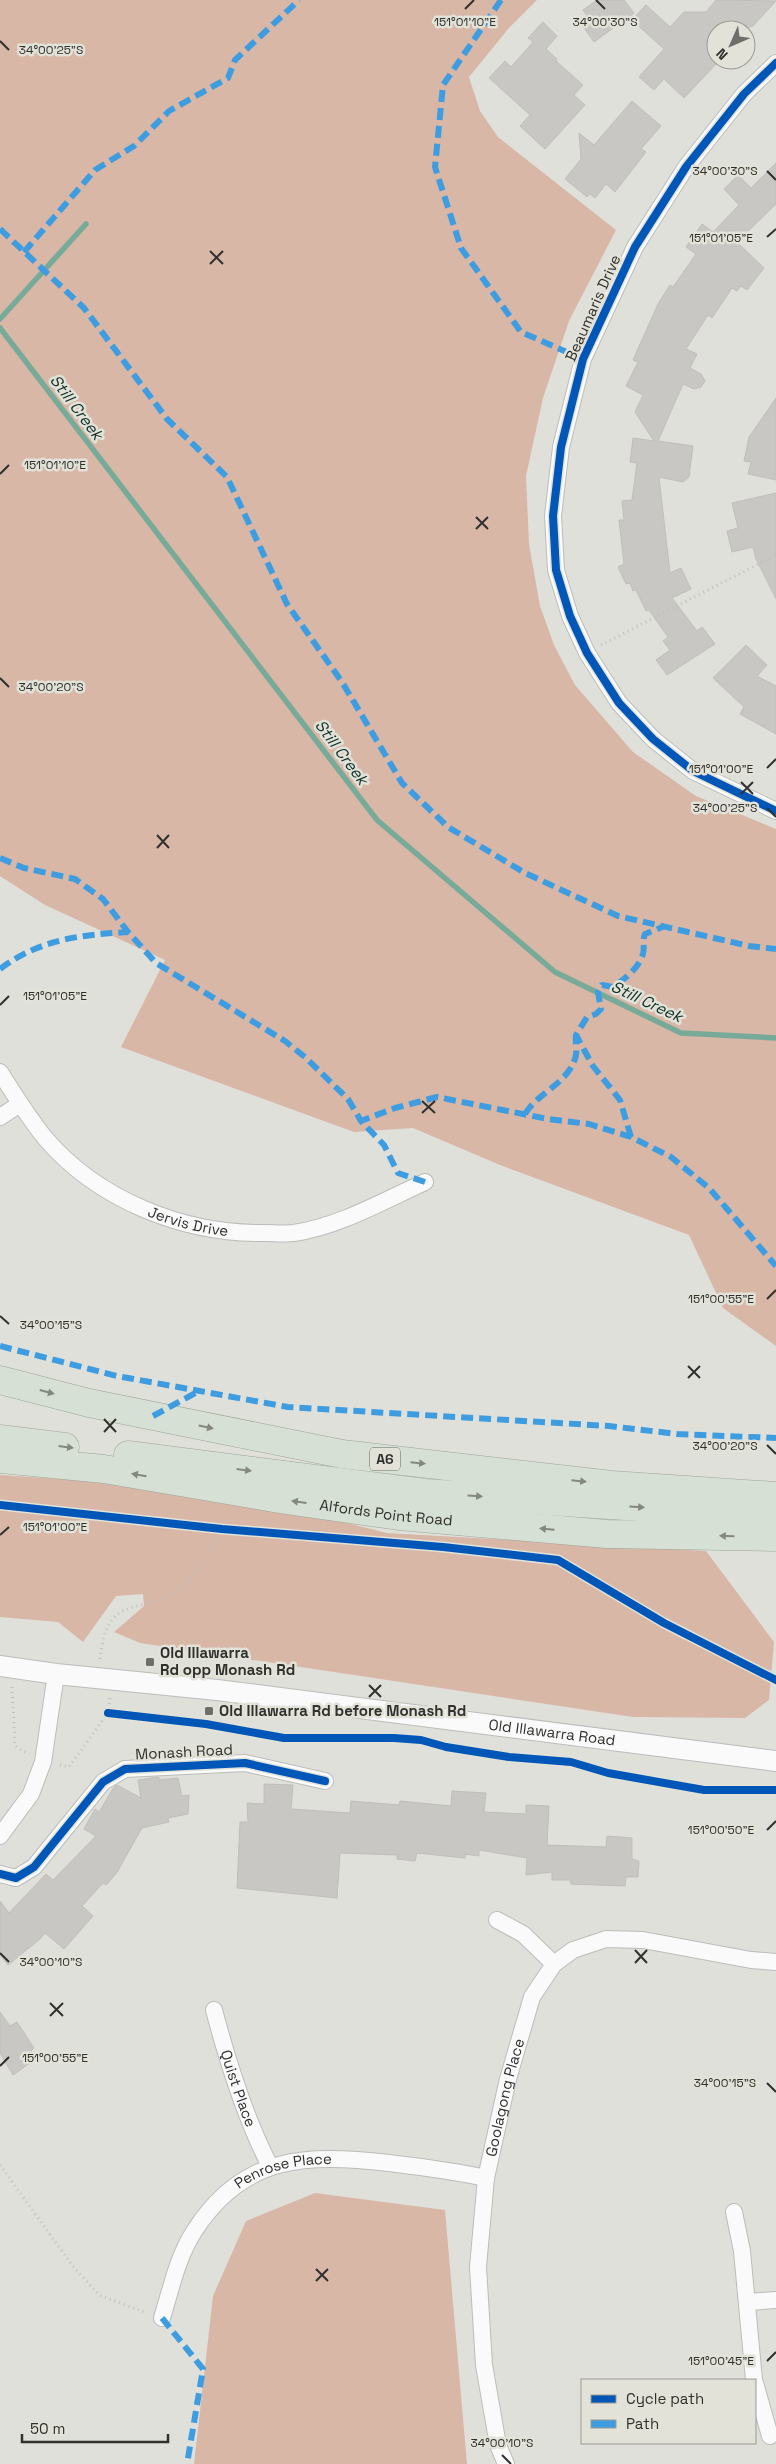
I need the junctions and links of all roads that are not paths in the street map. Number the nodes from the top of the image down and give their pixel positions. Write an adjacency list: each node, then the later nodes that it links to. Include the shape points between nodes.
1 (776, 63): 2 (street, Beaumaris Drive, via 744,94 686,166 635,247 583,359 561,447 552,516 556,570 570,616 587,653 619,702 653,738 693,771)
2 (776, 811)
3 (0, 1072): 4 (street, Jervis Drive)
4 (20, 1104): 5 (street); 6 (street, Jervis Drive, via 46,1138 76,1167 126,1201 182,1224 238,1233 294,1232 346,1218)
5 (0, 1118)
6 (425, 1182)
7 (0, 1380): 10 (highway, A6, one-way to 10, via 89,1403 342,1454 612,1485)
8 (0, 1439): 11 (highway, Alfords Point Road / A6, one-way to 11, via 425,1492)
9 (0, 1459): 12 (highway, Alfords Point Road, one-way to 9, via 607,1534 399,1516 104,1469)
10 (776, 1496)
11 (776, 1514)
12 (776, 1536)
13 (0, 1666): 14 (street, Old Illawarra Road)
14 (56, 1674): 15 (street, Old Illawarra Road, via 217,1690); 17 (street, via 44,1762 31,1794)
15 (776, 1762)
16 (325, 1781): 18 (street, Monash Road, via 245,1763 125,1769 103,1782 34,1867 16,1878)
17 (0, 1836)
18 (0, 1874)
19 (497, 1920): 21 (street, via 523,1934)
20 (776, 1962): 21 (street, Goolagong Place, via 606,1938 573,1950)
21 (554, 1964): 24 (street, Goolagong Place, via 536,1990 524,2019)
22 (214, 2010): 23 (street, Quist Place, via 257,2140)
23 (270, 2166): 24 (street, Penrose Place, via 332,2158 455,2171); 28 (street, Penrose Place, via 224,2196 194,2230 184,2250)
24 (486, 2178): 32 (street, Goolagong Place, via 478,2267 484,2365 498,2445)
25 (734, 2212): 27 (street)
26 (776, 2300): 27 (street)
27 (748, 2302): 29 (street)
28 (162, 2318)
29 (754, 2379)
30 (756, 2389): 31 (street)
31 (770, 2436)
32 (506, 2464)

